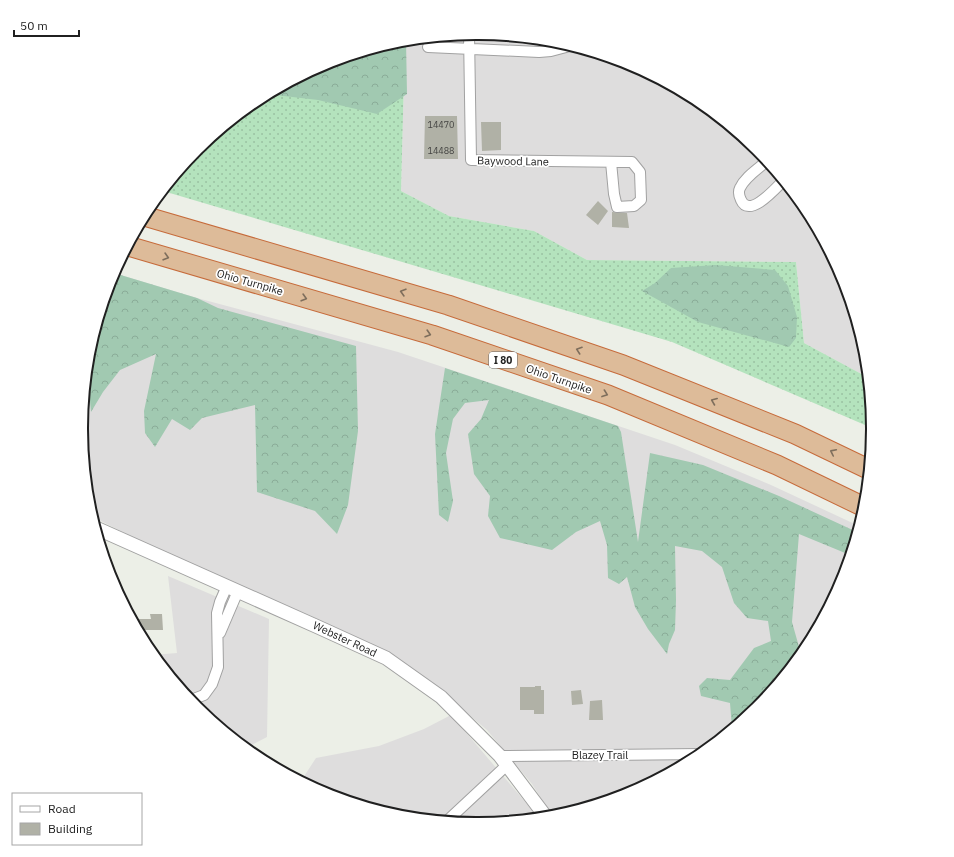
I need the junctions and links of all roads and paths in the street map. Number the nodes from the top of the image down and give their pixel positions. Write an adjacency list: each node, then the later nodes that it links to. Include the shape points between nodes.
1 (469, 40): 4 (street, Baywood Lane)
2 (428, 47): 4 (street)
3 (560, 49): 4 (street, via 539,52)
4 (470, 50): 5 (street, Baywood Lane, via 470,160)
5 (610, 162): 5 (street, Baywood Lane, via 617,207 634,206 641,200 640,172 632,162)
6 (762, 165): 7 (street, via 740,188 739,194 743,204 758,204)
7 (779, 185)
8 (151, 218): 10 (highway, one-way to 8, via 795,434 623,365 448,306)
9 (134, 248): 11 (highway, Ohio Turnpike / I 80, one-way to 11, via 432,335 608,396 777,465)
10 (863, 467)
11 (858, 504)
12 (103, 531): 13 (street, Webster Road)
13 (232, 588): 14 (street, via 218,639 218,667 212,684 204,695); 16 (street, Webster Road, via 386,658 441,697)
14 (197, 698)
15 (689, 754): 16 (street, Blazey Trail)
16 (504, 760): 17 (street, Webster Road); 18 (street)
17 (542, 812)
18 (452, 816)

